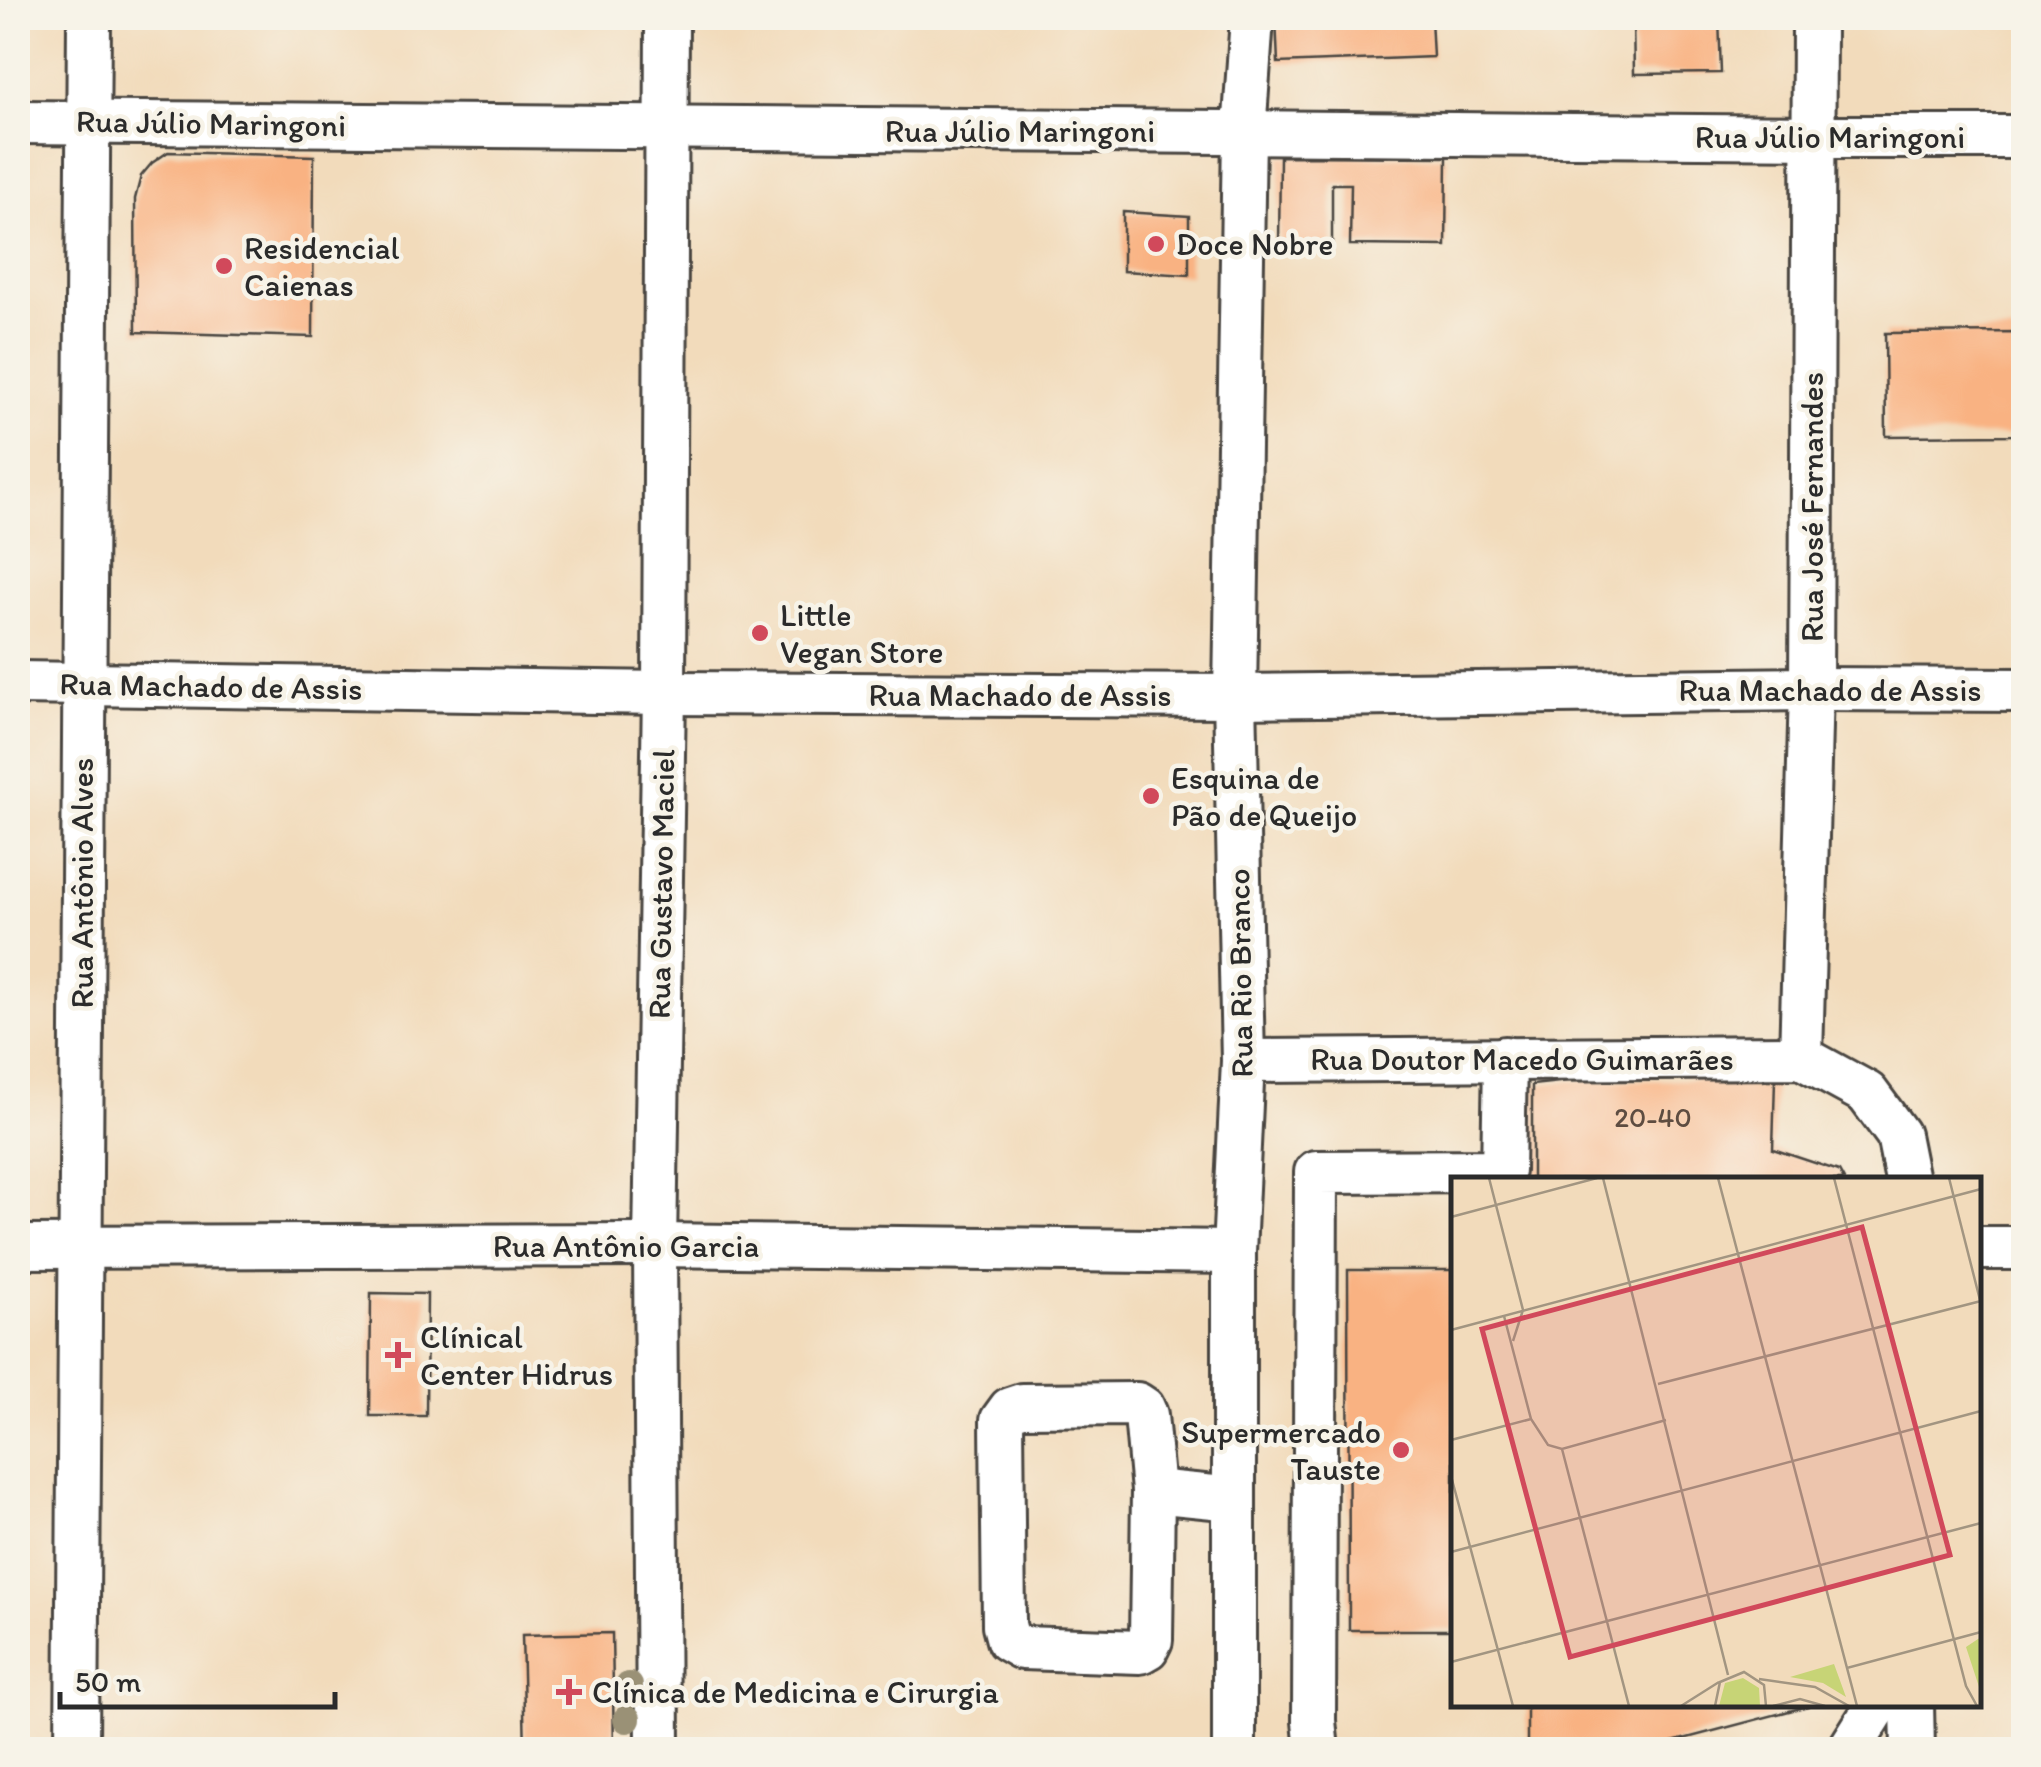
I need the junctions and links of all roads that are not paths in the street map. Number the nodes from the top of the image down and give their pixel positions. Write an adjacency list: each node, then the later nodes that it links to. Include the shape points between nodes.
1 (89, 18): 6 (street, Rua Antônio Alves)
2 (666, 18): 7 (street, Rua Gustavo Maciel)
3 (1252, 18): 8 (street, Rua Rio Branco)
4 (1814, 18): 9 (street, Rua José Fernandes)
5 (18, 122): 6 (street, Rua Júlio Maringoni)
6 (89, 122): 7 (street, Rua Júlio Maringoni); 12 (street, Rua Antônio Alves)
7 (666, 128): 8 (street, Rua Júlio Maringoni); 15 (street, Rua Gustavo Maciel)
8 (1244, 133): 9 (street, Rua Júlio Maringoni); 16 (street, Rua Rio Branco)
9 (1815, 137): 10 (street, Rua Júlio Maringoni); 13 (street, Rua José Fernandes)
10 (2024, 137)
11 (18, 683): 12 (street, Rua Machado de Assis)
12 (84, 683): 15 (street, Rua Machado de Assis); 25 (street, Rua Antônio Alves)
13 (1811, 689): 14 (street, Rua Machado de Assis); 16 (street, Rua Machado de Assis); 17 (street, Rua José Fernandes)
14 (2024, 690)
15 (664, 693): 16 (street, Rua Machado de Assis); 21 (street, Rua Gustavo Maciel)
16 (1235, 696): 19 (street, Rua Rio Branco)
17 (1801, 1057): 18 (street, Rua Doutor Macedo Guimarães); 20 (street, via 1867,1093 1898,1135)
18 (1505, 1058): 19 (street, Rua Doutor Macedo Guimarães); 34 (street, via 1504,1170 1316,1172)
19 (1242, 1061): 26 (street, Rua Rio Branco)
20 (1906, 1177)
21 (655, 1245): 25 (street, Rua Antônio Garcia); 26 (street, Rua Antônio Garcia); 32 (street, Rua Gustavo Maciel)
22 (18, 1248): 25 (street, Rua Antônio Garcia)
23 (1981, 1248): 24 (street)
24 (2024, 1248)
25 (80, 1249): 31 (street, Rua Antônio Alves)
26 (1234, 1252): 28 (street, Rua Rio Branco)
27 (1153, 1491): 27 (street, via 1147,1648 1022,1648 1008,1640 1002,1420 1010,1408 1137,1404 1146,1415); 28 (street)
28 (1234, 1499): 33 (street, Rua Rio Branco)
29 (1876, 1707): 35 (street)
30 (1912, 1707): 36 (street)
31 (77, 1750)
32 (658, 1750)
33 (1234, 1750)
34 (1317, 1750)
35 (1849, 1750)
36 (1913, 1750)

